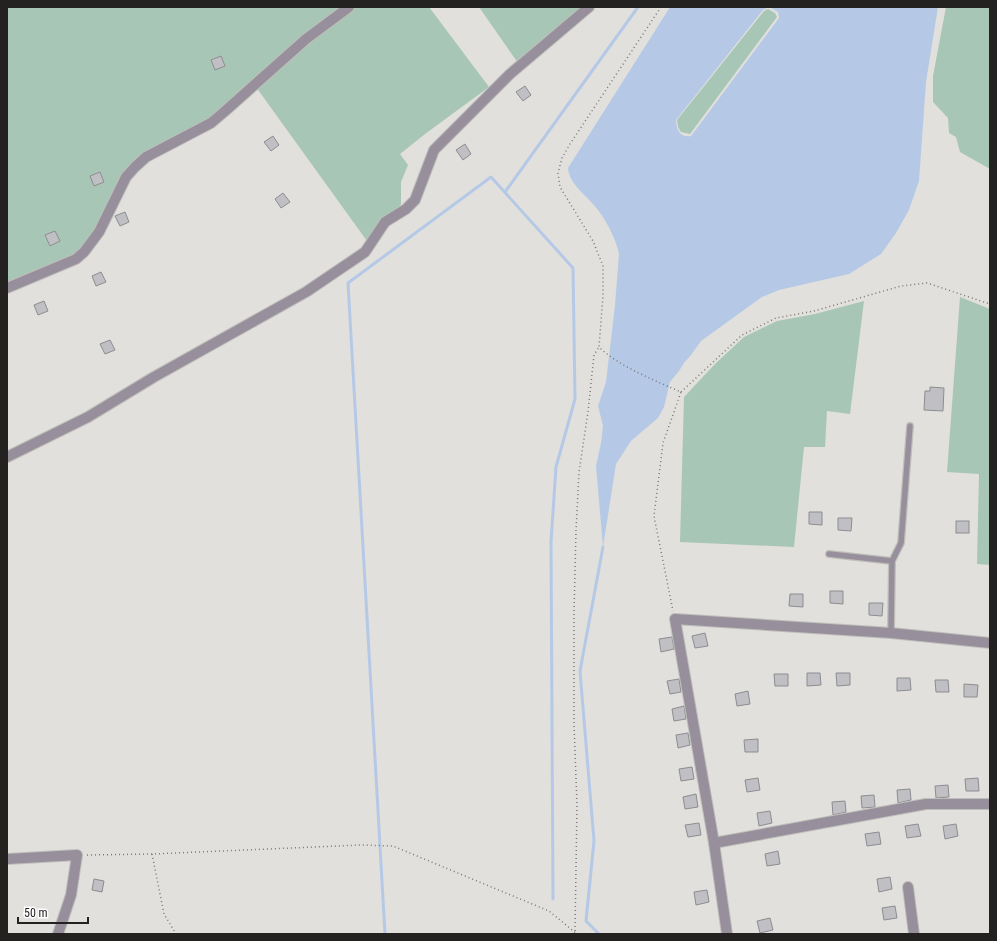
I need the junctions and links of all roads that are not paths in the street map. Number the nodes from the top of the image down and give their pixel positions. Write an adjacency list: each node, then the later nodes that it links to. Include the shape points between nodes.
1 (349, 7): 3 (street, via 306,39 211,122 146,157 135,167 126,177 99,232 76,259)
2 (589, 7): 5 (street, via 510,74 434,150 414,200 406,209 385,222 365,252 306,292 88,417)
3 (7, 288)
4 (910, 426): 7 (lane, via 900,543)
5 (7, 456)
6 (829, 554): 7 (lane)
7 (892, 561): 8 (lane)
8 (891, 633): 9 (street); 11 (street, via 675,619)
9 (990, 644)
10 (990, 804): 11 (street, via 926,804)
11 (714, 843): 15 (street)
12 (7, 859): 14 (street, via 77,855 71,894)
13 (908, 887): 16 (street)
14 (58, 934)
15 (727, 934)
16 (914, 934)

